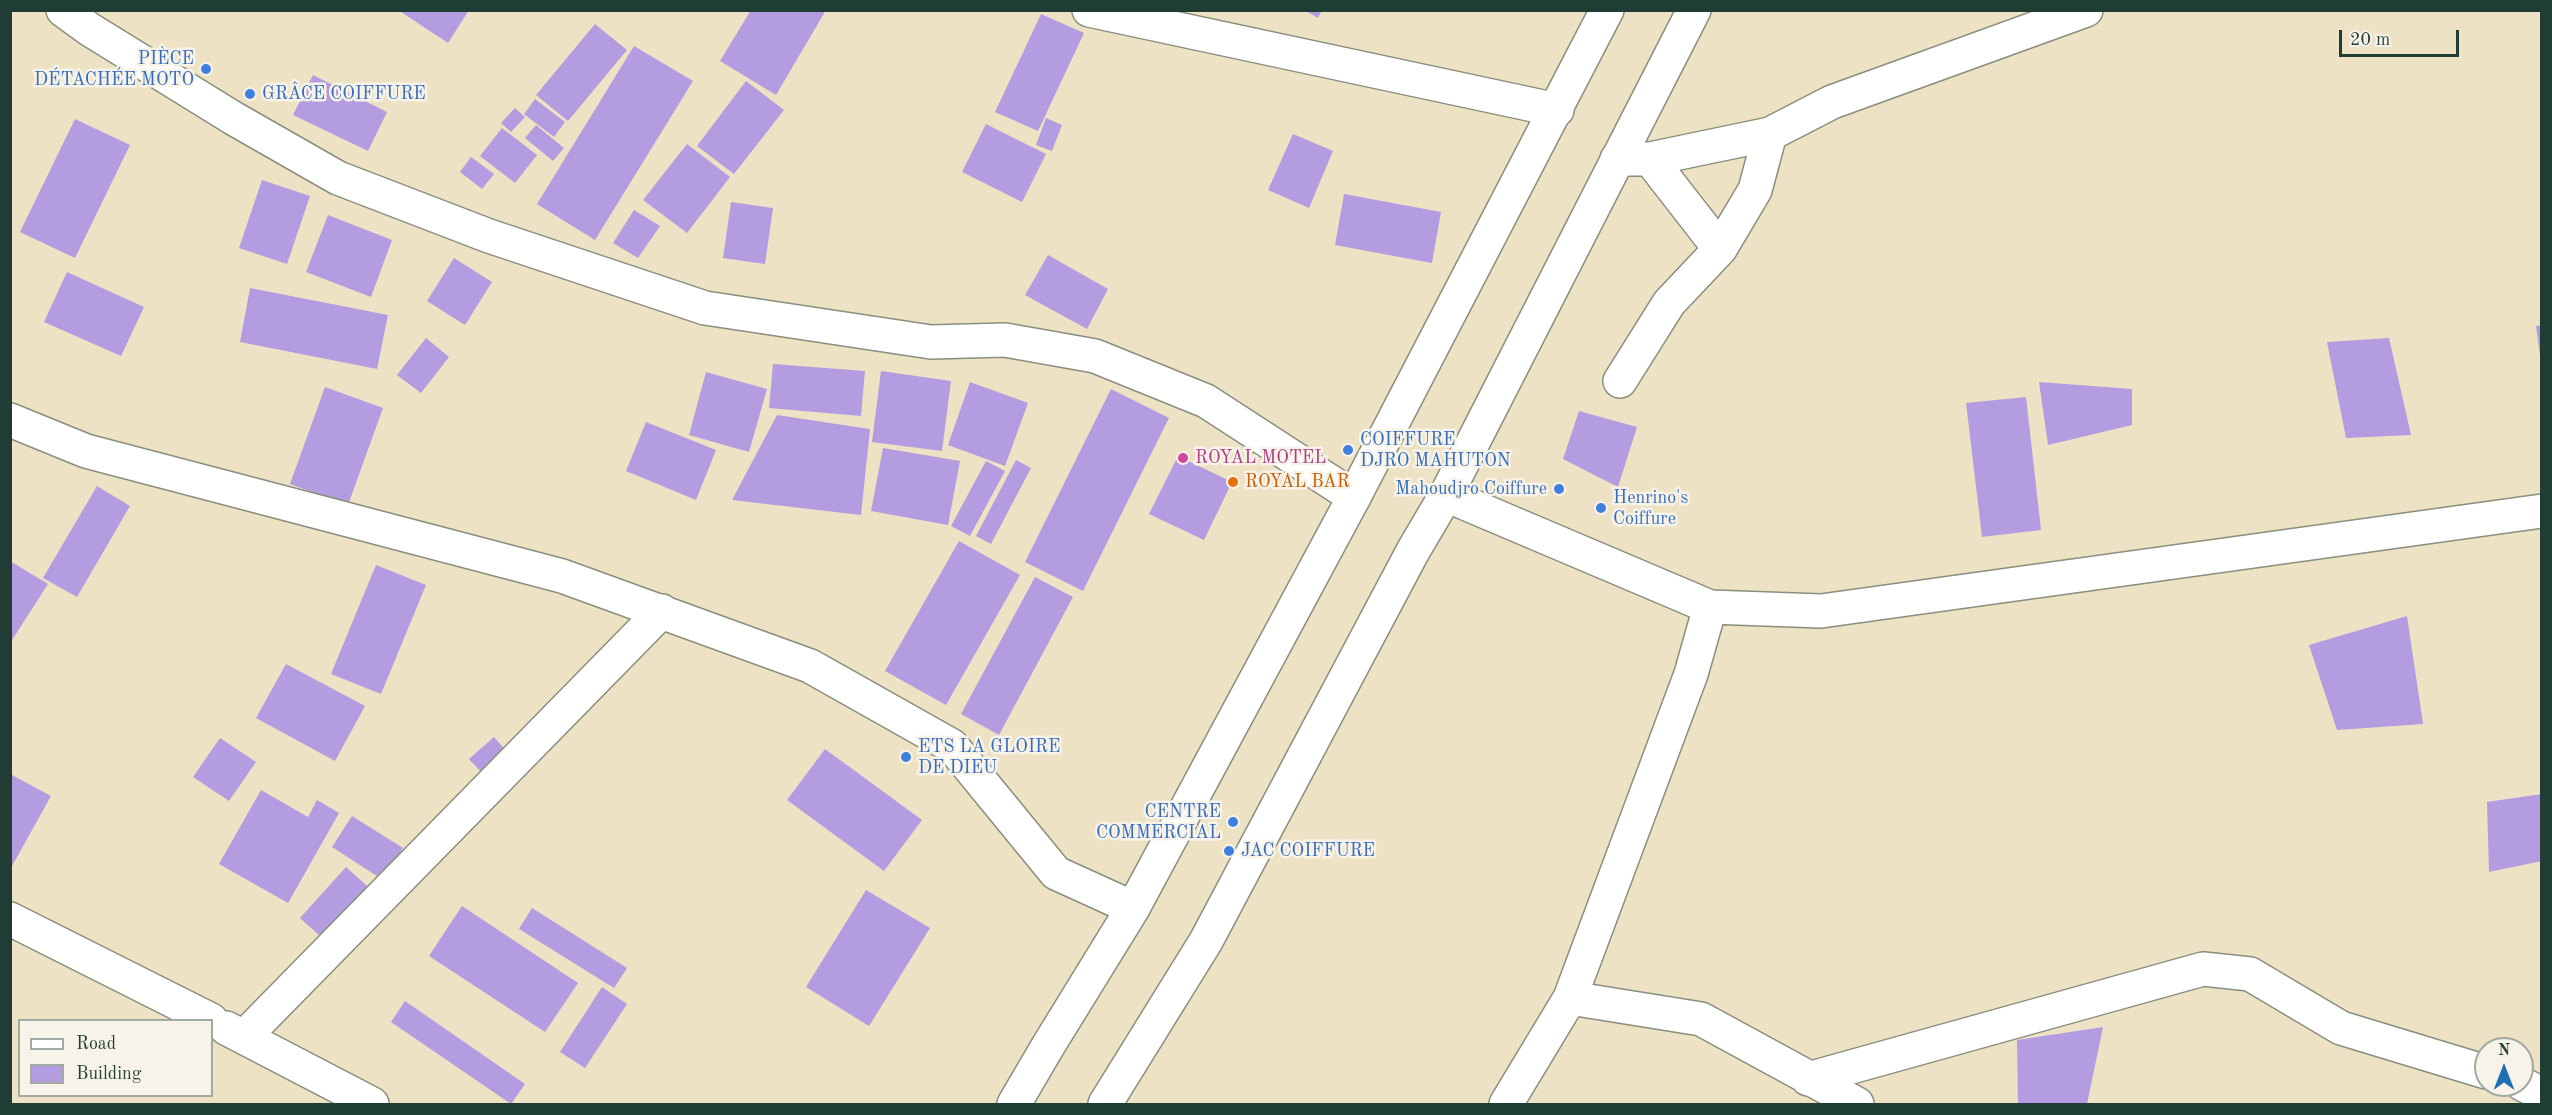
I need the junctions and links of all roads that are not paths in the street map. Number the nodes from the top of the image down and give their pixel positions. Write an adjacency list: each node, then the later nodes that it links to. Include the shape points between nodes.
1 (63, 10): 14 (street, via 214,106 338,178 478,232 705,308 931,342 1005,340 1095,356 1206,401)
2 (1089, 10): 6 (street)
3 (1607, 10): 6 (street)
4 (1694, 10): 8 (street)
5 (2086, 10): 7 (street, via 1832,102)
6 (1557, 110): 14 (street)
7 (1770, 134): 9 (street); 10 (street, via 1755,190)
8 (1617, 159): 9 (street); 13 (street)
9 (1650, 159): 10 (street)
10 (1720, 249): 11 (street, via 1669,303)
11 (1620, 381)
12 (10, 420): 17 (street, via 86,451 562,576)
13 (1446, 495): 16 (street); 28 (street, via 1206,941)
14 (1354, 497): 18 (street)
15 (2541, 511): 16 (street, via 1821,611)
16 (1710, 607): 20 (street, via 1691,674)
17 (662, 611): 18 (street, via 810,666 952,746 1056,873); 23 (street)
18 (1133, 908): 27 (street)
19 (10, 919): 21 (street)
20 (1570, 998): 25 (street, via 1701,1018); 29 (street)
21 (207, 1019)
22 (213, 1022): 23 (street)
23 (244, 1037): 26 (street)
24 (2474, 1068): 25 (street, via 2341,1028 2250,974 2203,969)
25 (1808, 1079): 30 (street)
26 (372, 1104)
27 (1014, 1104)
28 (1105, 1104)
29 (1506, 1104)
30 (1857, 1104)

